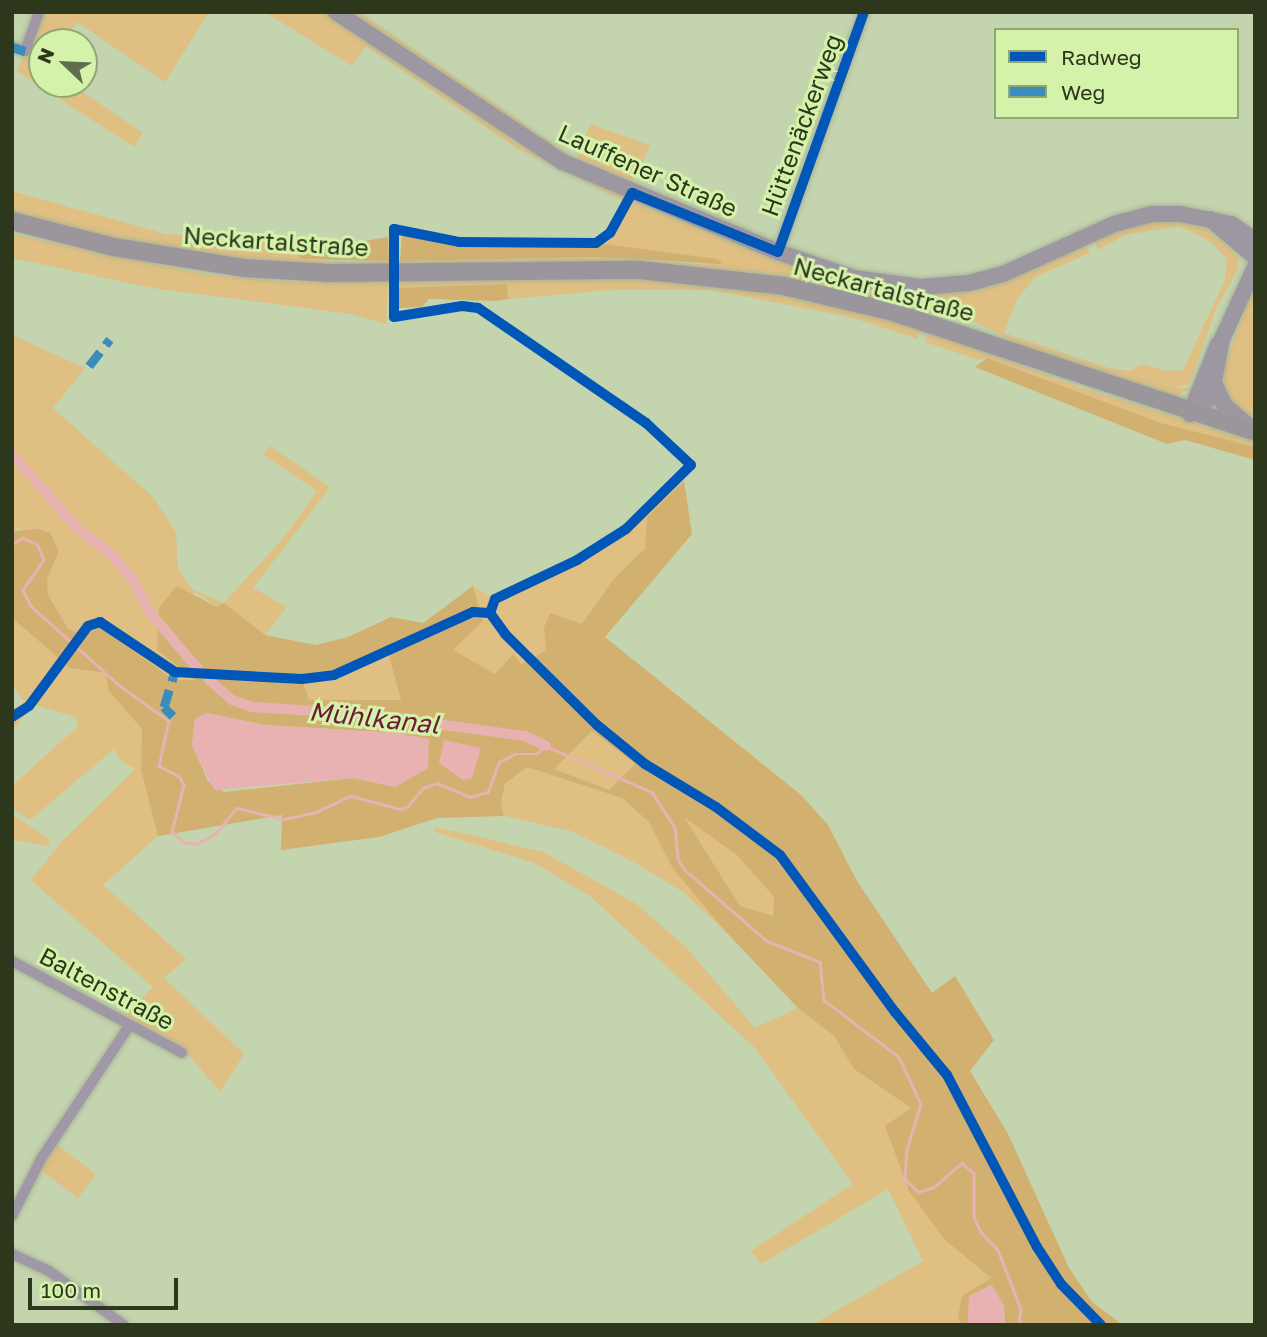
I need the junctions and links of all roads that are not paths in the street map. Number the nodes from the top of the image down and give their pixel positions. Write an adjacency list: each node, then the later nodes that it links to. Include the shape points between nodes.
1 (39, 12): 4 (street, via 25,51)
2 (337, 12): 8 (street, Lauffener Straße, via 563,162)
3 (864, 12): 8 (street, Hüttenäckerweg)
4 (12, 47)
5 (1210, 219): 7 (street, Lauffener Straße); 8 (street, Lauffener Straße, via 1166,213 1128,218 1003,274 920,287 855,278); 9 (street)
6 (12, 221): 13 (main road, Neckartalstraße, via 152,255 243,268 330,273 640,270 732,278 845,299 940,327)
7 (1251, 233)
8 (778, 252)
9 (1255, 257)
10 (1255, 267): 11 (street)
11 (1222, 339): 12 (street); 13 (street, via 1211,353)
12 (1215, 385): 13 (street, via 1206,405); 14 (street, via 1225,406)
13 (1190, 414): 14 (main road, Neckartalstraße)
14 (1255, 431)
15 (12, 961): 16 (street, Baltenstraße)
16 (129, 1026): 17 (street, Baltenstraße); 18 (street, via 41,1159)
17 (182, 1053)
18 (12, 1216)
19 (12, 1254): 20 (street, via 49,1271)
20 (124, 1325)

